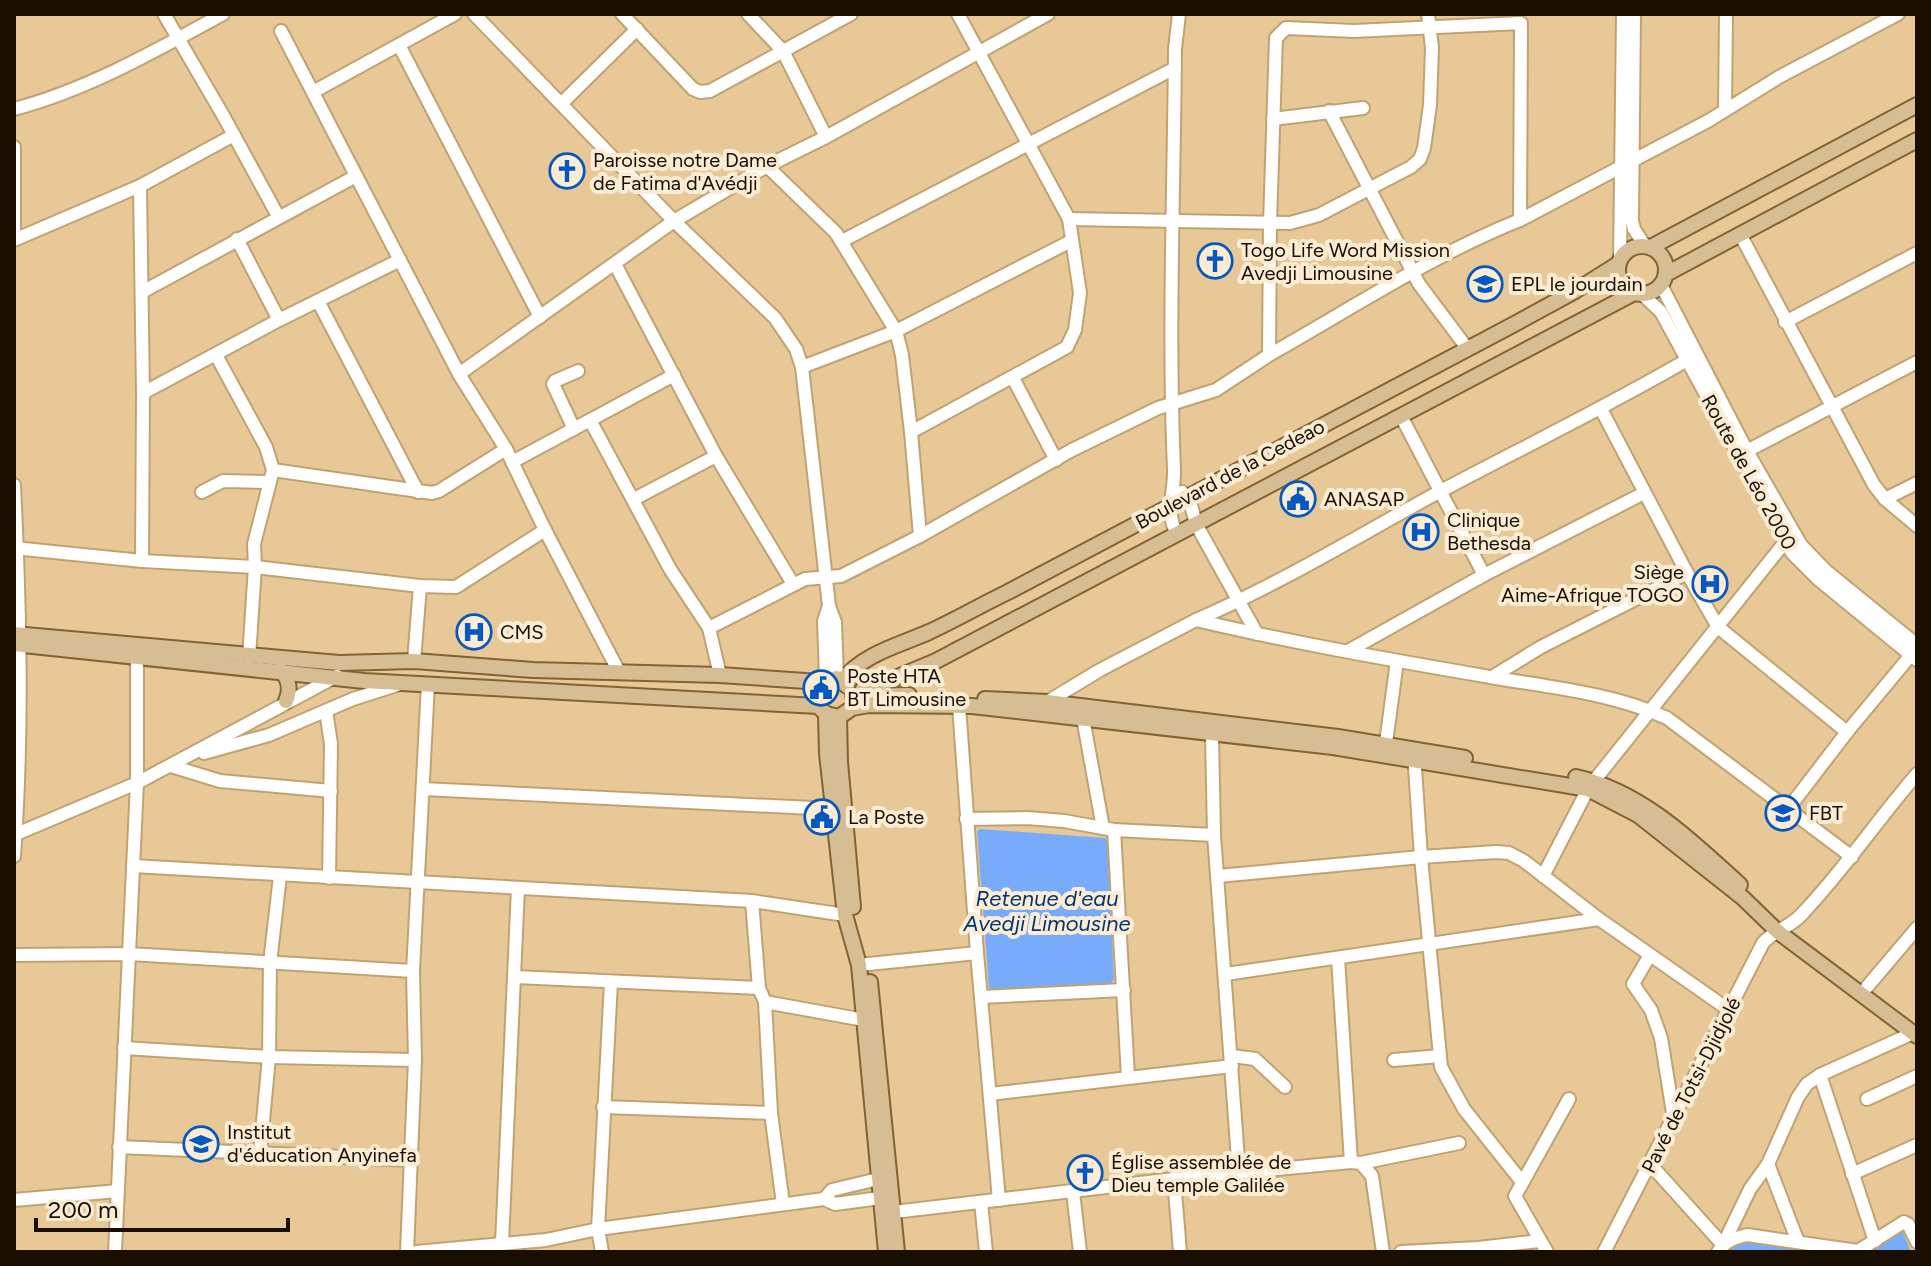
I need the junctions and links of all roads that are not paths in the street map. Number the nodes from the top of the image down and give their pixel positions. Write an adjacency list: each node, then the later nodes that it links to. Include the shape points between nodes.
1 (164, 14): 19 (street)
2 (223, 14): 19 (street)
3 (455, 14): 20 (street)
4 (474, 14): 25 (street)
5 (622, 14): 17 (street)
6 (748, 14): 21 (street)
7 (851, 14): 21 (street)
8 (958, 14): 22 (street)
9 (1048, 14): 22 (street)
10 (1179, 14): 23 (street)
11 (1623, 14): 37 (street)
12 (1634, 14): 37 (street)
13 (1726, 14): 29 (street)
14 (1896, 15): 29 (street)
15 (1521, 19): 16 (street); 45 (street)
16 (1428, 20): 31 (street, via 1354,31 1286,28 1276,38); 41 (street, via 1430,105 1420,159)
17 (637, 29): 21 (street, via 700,92); 25 (street)
18 (281, 31): 24 (street)
19 (177, 39): 28 (street); 32 (street)
20 (399, 45): 24 (street); 64 (street)
21 (783, 51): 33 (street)
22 (978, 51): 33 (street); 35 (street)
23 (1175, 68): 35 (street); 47 (street)
24 (313, 92): 39 (street)
25 (561, 104): 46 (street)
26 (1917, 105): 54 (main road)
27 (1363, 108): 30 (street)
28 (14, 109)
29 (1725, 110): 37 (street)
30 (1329, 111): 31 (street); 41 (street)
31 (1273, 119): 48 (street)
32 (234, 135): 40 (street); 43 (street)
33 (826, 137): 38 (street)
34 (1917, 140): 49 (main road)
35 (1026, 143): 44 (street); 52 (street)
36 (14, 147): 42 (street)
37 (1628, 163): 45 (street); 54 (street, via 1632,221); 57 (street)
38 (767, 166): 46 (street); 52 (street)
39 (356, 176): 43 (street); 56 (street)
40 (140, 186): 50 (street); 61 (street)
41 (1370, 188): 48 (street, via 1305,220); 59 (street)
42 (14, 208): 50 (street)
43 (278, 216): 51 (street)
44 (1069, 219): 47 (street); 53 (street)
45 (1520, 220): 59 (street)
46 (674, 221): 58 (street); 73 (street, via 775,318)
47 (1173, 222): 48 (street); 79 (street)
48 (1270, 223): 70 (street)
49 (1740, 234): 60 (main road); 66 (street)
50 (14, 237)
51 (237, 239): 61 (street); 65 (street)
52 (842, 241): 67 (street)
53 (1071, 241): 67 (street); 77 (street, via 1080,293 1071,341)
54 (1648, 246): 57 (main road, via 1630,248); 60 (main road, via 1663,258)
55 (1917, 253): 66 (street)
56 (400, 260): 63 (street); 75 (street)
57 (1619, 262): 62 (main road, via 1622,284); 68 (main road, Boulevard de la Cedeao)
58 (615, 264): 64 (street); 76 (street)
59 (1413, 273): 68 (street); 70 (street)
60 (1664, 280): 62 (main road, via 1649,293); 87 (street, Route de Léo 2000)
61 (142, 292): 78 (street)
62 (1638, 293): 71 (street, Route de Léo 2000, via 1661,312); 82 (main road, Boulevard de la Cedeao)
63 (318, 301): 65 (street); 96 (street)
64 (540, 317): 75 (street)
65 (279, 320): 69 (street)
66 (1785, 322): 80 (street)
67 (896, 331): 73 (street); 85 (street)
68 (1467, 348): 99 (main road, Boulevard de la Cedeao)
69 (216, 355): 78 (street); 91 (street, via 266,447)
70 (1269, 355): 79 (street, via 1216,390)
71 (1687, 360): 81 (street); 87 (street, Route de Léo 2000)
72 (1917, 362): 80 (street)
73 (802, 367): 114 (street)
74 (578, 371): 84 (street, via 553,384)
75 (459, 374): 86 (street)
76 (674, 375): 83 (street); 88 (street)
77 (1013, 378): 85 (street); 89 (street)
78 (143, 393): 110 (street)
79 (1171, 404): 89 (street); 93 (street)
80 (1831, 408): 87 (street); 101 (street)
81 (1601, 409): 97 (street); 98 (street)
82 (1401, 416): 97 (street); 103 (main road, Boulevard de la Cedeao)
83 (590, 420): 84 (street); 100 (street)
84 (574, 429): 90 (street)
85 (911, 432): 107 (street)
86 (506, 449): 90 (street); 96 (street, via 439,491)
87 (1743, 453): 108 (street, Route de Léo 2000)
88 (716, 456): 100 (street); 115 (street)
89 (1056, 460): 107 (street)
90 (512, 462): 105 (street)
91 (271, 476): 95 (street, via 223,481); 96 (street); 111 (street, via 254,544)
92 (1917, 483): 101 (street)
93 (1174, 484): 99 (street); 102 (street)
94 (14, 485): 109 (street)
95 (202, 492)
96 (418, 492)
97 (1440, 492): 113 (street); 117 (street)
98 (1644, 493): 112 (street); 113 (street)
99 (1186, 498): 102 (main road, Boulevard de la Cedeao); 103 (street)
100 (634, 499): 120 (street, via 670,569)
101 (1885, 499): 104 (street)
102 (1170, 506): 106 (street); 139 (main road, Boulevard de la Cedeao, via 851,669)
103 (1196, 524): 106 (main road, Boulevard de la Cedeao); 117 (street)
104 (1917, 526)
105 (545, 530): 116 (street, via 456,587); 132 (street)
106 (1177, 534): 133 (main road, Boulevard de la Cedeao)
107 (920, 536): 114 (street)
108 (1789, 537): 119 (street); 124 (street, Route de Léo 2000, via 1804,567)
109 (16, 548): 110 (street); 122 (street)
110 (142, 561): 111 (street)
111 (255, 567): 116 (street); 126 (street)
112 (1687, 573): 119 (street); 135 (street)
113 (1484, 575): 123 (street)
114 (826, 579): 115 (street); 139 (street, via 829,606 824,621)
115 (793, 584): 120 (street)
116 (420, 586): 127 (street)
117 (1239, 602): 118 (street); 121 (street)
118 (1196, 620): 121 (street); 143 (street)
119 (1718, 627): 145 (street); 149 (street)
120 (709, 628): 134 (street)
121 (1257, 634): 123 (street)
122 (16, 639): 125 (main road); 126 (main road); 148 (street)
123 (1348, 651): 128 (street)
124 (1915, 653): 149 (street)
125 (137, 657): 130 (main road); 156 (street)
126 (249, 657): 131 (main road)
127 (414, 661): 129 (main road); 132 (main road)
128 (1397, 661): 135 (street); 151 (street)
129 (372, 664): 131 (main road); 136 (street)
130 (280, 670): 131 (main road); 142 (main road, via 288,681)
131 (338, 670): 136 (main road); 142 (street)
132 (619, 672): 134 (main road)
133 (911, 672): 139 (main road, Boulevard de la Cedeao); 140 (main road, via 910,685)
134 (720, 675): 139 (main road)
135 (1492, 677): 145 (street)
136 (364, 681): 137 (main road); 141 (street)
137 (404, 683): 138 (main road); 141 (street)
138 (428, 684): 139 (main road); 158 (street)
139 (836, 695): 140 (main road); 144 (main road, via 883,704); 160 (main road); 188 (main road, via 854,916)
140 (918, 695): 143 (main road)
141 (353, 699): 146 (street)
142 (286, 701): 153 (street)
143 (1047, 702): 151 (main road)
144 (959, 706): 147 (main road); 162 (street)
145 (1650, 710): 157 (street); 161 (street)
146 (326, 711): 153 (street, via 269,735); 159 (street)
147 (1083, 718): 150 (main road); 163 (street)
148 (17, 732): 164 (street)
149 (1847, 732): 161 (street)
150 (1212, 734): 152 (main road); 165 (street)
151 (1386, 743): 152 (main road)
152 (1415, 754): 157 (main road); 167 (street)
153 (185, 758): 154 (street)
154 (171, 766): 156 (street); 159 (street, via 220,781)
155 (1915, 780): 168 (street, Pavé de Totsi-Djidjolé)
156 (137, 783): 164 (street); 169 (street)
157 (1591, 785): 172 (street); 179 (main road, via 1638,815)
158 (423, 789): 160 (street); 174 (street)
159 (331, 791): 173 (street)
160 (832, 809): 177 (main road)
161 (1788, 809): 168 (street)
162 (966, 819): 163 (street, via 1027,818); 182 (street)
163 (1109, 829): 165 (street); 195 (street)
164 (15, 834): 166 (street)
165 (1214, 835): 171 (street)
166 (14, 856)
167 (1421, 857): 171 (street); 172 (street, via 1509,853); 181 (street)
168 (1852, 857): 179 (street, Pavé de Totsi-Djidjolé, via 1803,914)
169 (133, 866): 170 (street); 183 (street)
170 (280, 876): 173 (street); 187 (street)
171 (1218, 876): 190 (street)
172 (1543, 876): 178 (street)
173 (329, 878): 174 (street)
174 (418, 883): 175 (street); 189 (street)
175 (518, 888): 176 (street); 191 (street)
176 (752, 901): 177 (street); 194 (street)
177 (845, 915): 188 (main road)
178 (1599, 919): 181 (street); 185 (street)
179 (1782, 928): 193 (main road); 198 (street, Pavé de Totsi-Djidjolé, via 1763,943); 200 (main road)
180 (1917, 928): 193 (street)
181 (1428, 944): 186 (street); 202 (street)
182 (977, 953): 188 (street); 196 (street)
183 (129, 954): 184 (street); 187 (street); 201 (street)
184 (14, 955)
185 (1650, 955): 198 (street); 216 (street, via 1633,984 1651,1010 1661,1038)
186 (1338, 958): 190 (street); 222 (street)
187 (270, 963): 189 (street); 203 (street)
188 (864, 964): 199 (main road); 238 (main road)
189 (413, 971): 204 (street)
190 (1226, 974): 206 (street)
191 (515, 977): 192 (street); 243 (street)
192 (611, 982): 194 (street); 214 (street)
193 (1867, 987): 200 (main road)
194 (759, 988): 197 (street)
195 (1124, 990): 196 (street); 209 (street)
196 (981, 997): 211 (street)
197 (765, 1002): 199 (street); 215 (street)
198 (1729, 1010): 216 (street, Pavé de Totsi-Djidjolé)
199 (864, 1020): 227 (main road)
200 (1916, 1032): 207 (street)
201 (124, 1048): 203 (street); 219 (street)
202 (1440, 1056): 205 (street); 229 (street, via 1464,1109)
203 (269, 1057): 204 (street); 220 (street)
204 (415, 1060): 221 (street)
205 (1394, 1060)
206 (1232, 1061): 209 (street); 210 (street, via 1255,1059); 225 (street)
207 (1820, 1075): 224 (street, via 1798,1097); 226 (street)
208 (1917, 1076): 213 (street)
209 (1128, 1077): 211 (street)
210 (1285, 1087)
211 (990, 1094): 235 (street)
212 (1569, 1099): 229 (street)
213 (1867, 1099)
214 (603, 1107): 215 (street); 239 (street)
215 (771, 1113): 237 (street)
216 (1674, 1119): 223 (street, Pavé de Totsi-Djidjolé)
217 (1459, 1143): 222 (street)
218 (1917, 1145): 226 (street)
219 (119, 1147): 220 (street); 230 (street)
220 (260, 1153): 221 (street)
221 (411, 1160): 248 (street)
222 (1356, 1163): 225 (street); 256 (street, via 1372,1176)
223 (1650, 1164): 245 (street); 258 (street, Pavé de Totsi-Djidjolé)
224 (1768, 1164): 241 (street); 245 (street)
225 (1239, 1173): 228 (street)
226 (1852, 1174): 240 (street)
227 (878, 1179): 232 (main road); 233 (street, via 832,1190)
228 (1174, 1179): 231 (street); 255 (street)
229 (1522, 1182): 244 (street, via 1515,1196)
230 (118, 1191): 234 (street); 247 (street)
231 (1073, 1192): 235 (street); 254 (street)
232 (880, 1198): 233 (street, via 835,1204); 251 (main road)
233 (824, 1199): 237 (street)
234 (14, 1200)
235 (999, 1200): 236 (street)
236 (981, 1202): 238 (street); 253 (street)
237 (783, 1204): 239 (street)
238 (894, 1212): 252 (main road)
239 (598, 1229): 243 (street); 250 (street)
240 (1875, 1241): 241 (street, via 1858,1251); 242 (street, via 1904,1222)
241 (1798, 1242): 245 (street, via 1747,1235)
242 (1917, 1242)
243 (496, 1246): 249 (street)
244 (1543, 1246): 246 (street)
245 (1720, 1248)
246 (1478, 1250): 257 (street)
247 (115, 1252)
248 (407, 1252)
249 (416, 1252)
250 (602, 1252)
251 (886, 1252)
252 (897, 1252)
253 (986, 1252)
254 (1080, 1252)
255 (1180, 1252)
256 (1383, 1252)
257 (1401, 1252)
258 (1604, 1252)

